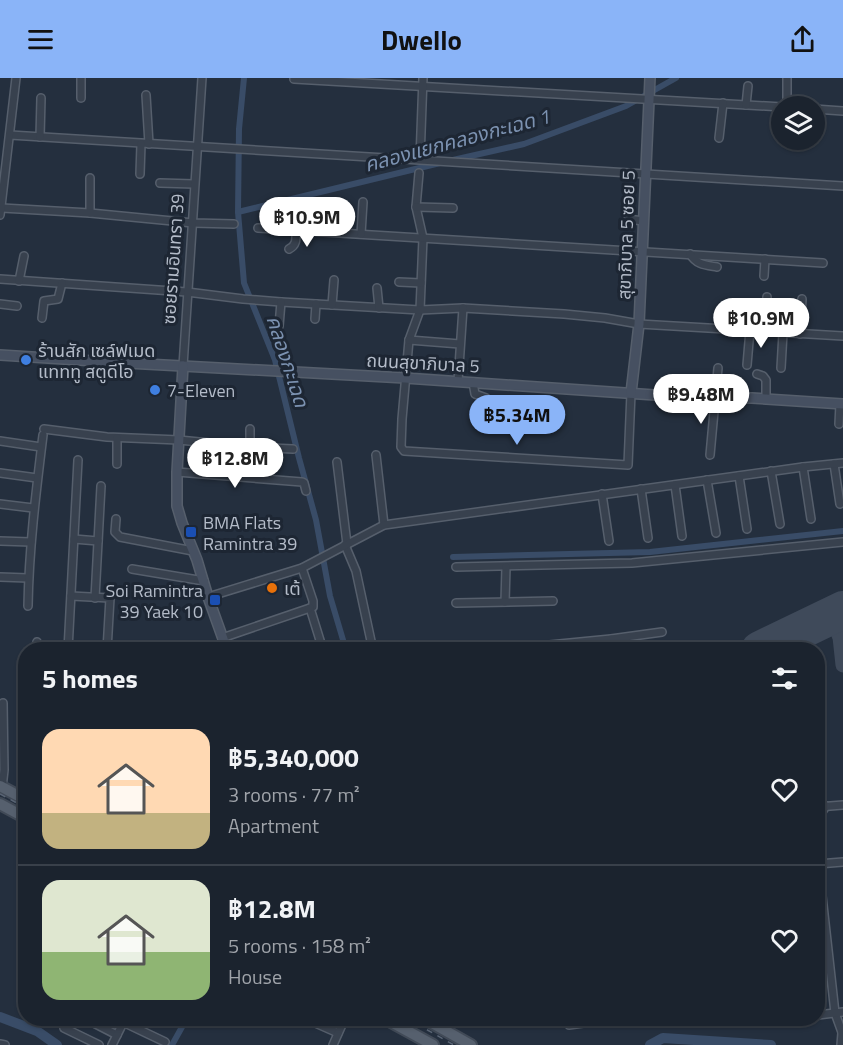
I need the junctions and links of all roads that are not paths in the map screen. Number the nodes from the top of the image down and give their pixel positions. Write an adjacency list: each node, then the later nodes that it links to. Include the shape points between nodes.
1 (16, 78): 19 (street)
2 (81, 78): 12 (street)
3 (202, 78): 23 (street, ซอยรามอินทรา 39)
4 (650, 78): 13 (street, สุขาภิบาล 5 ซอย 5)
5 (787, 78): 10 (street)
6 (294, 79): 7 (street, via 366,84)
7 (423, 82): 13 (street); 24 (street)
8 (748, 86): 15 (street)
9 (146, 95): 22 (street)
10 (787, 96)
11 (41, 98): 20 (street)
12 (81, 98)
13 (649, 99): 14 (street); 27 (street, สุขาภิบาล 5 ซอย 5)
14 (723, 104): 15 (street); 21 (street)
15 (746, 105): 16 (street)
16 (771, 106)
17 (825, 110): 18 (street)
18 (843, 111)
19 (10, 135): 20 (street); 35 (street)
20 (40, 137): 22 (street)
21 (719, 138)
22 (145, 144): 23 (street); 26 (street)
23 (197, 147): 24 (street); 30 (street, ซอยรามอินทรา 39)
24 (420, 159): 27 (street)
25 (419, 173): 33 (street)
26 (140, 174)
27 (645, 174): 31 (street); 38 (street, สุขาภิบาล 5 ซอย 5)
28 (90, 178): 36 (street)
29 (160, 183): 30 (street)
30 (195, 184): 39 (street, ซอยรามอินทรา 39)
31 (843, 186)
32 (363, 202): 43 (street)
33 (416, 207): 34 (street); 44 (street)
34 (453, 208)
35 (1, 212): 36 (street)
36 (90, 213): 39 (street)
37 (628, 219): 38 (street)
38 (643, 221): 46 (street, สุขาภิบาล 5 ซอย 5)
39 (193, 223): 40 (street); 60 (street, ซอยรามอินทรา 39)
40 (234, 224)
41 (258, 228): 42 (street)
42 (297, 230): 43 (street); 45 (street, via 296,243)
43 (361, 234): 44 (street)
44 (423, 238): 46 (street); 57 (street)
45 (289, 249)
46 (641, 251): 47 (street); 73 (street, สุขาภิบาล 5 ซอย 5)
47 (690, 254): 49 (street); 51 (street, via 696,263)
48 (24, 256): 55 (street)
49 (765, 259): 50 (street); 52 (street)
50 (823, 263)
51 (717, 267)
52 (764, 276)
53 (0, 279): 55 (street)
54 (334, 280): 66 (street)
55 (19, 281): 58 (street)
56 (399, 282): 57 (street)
57 (421, 283): 70 (street)
58 (62, 284): 60 (street); 71 (street, via 58,299 44,301)
59 (377, 288): 68 (street)
60 (187, 292): 63 (street); 84 (street, ซอยรามอินทรา 39)
61 (767, 297): 76 (street)
62 (802, 299): 78 (street)
63 (281, 302): 65 (street); 74 (street)
64 (0, 304): 67 (street)
65 (316, 304): 66 (street); 72 (street)
66 (332, 305): 68 (street)
67 (17, 306)
68 (379, 308): 70 (street)
69 (463, 308): 70 (street); 73 (street, via 564,314); 81 (street)
70 (420, 310): 80 (street)
71 (42, 318)
72 (315, 319)
73 (639, 324): 75 (street); 91 (street, สุขาภิบาล 5 ซอย 5)
74 (279, 326)
75 (750, 330): 76 (street); 83 (street)
76 (766, 332): 77 (street)
77 (783, 333): 78 (street); 86 (street)
78 (800, 334): 79 (street)
79 (843, 336)
80 (409, 340): 81 (street); 88 (street)
81 (460, 344): 89 (street)
82 (0, 355): 84 (street, ถนนสุขาภิบาล 5)
83 (747, 365)
84 (183, 366): 88 (street, ถนนสุขาภิบาล 5); 99 (street, ซอยรามอินทรา 39)
85 (718, 368): 92 (street)
86 (781, 368)
87 (757, 374): 93 (street, via 766,380)
88 (405, 378): 89 (street, ถนนสุขาภิบาล 5); 91 (street, via 401,447 404,451 628,465)
89 (458, 381): 90 (street, ถนนสุขาภิบาล 5)
90 (473, 382): 91 (street, ถนนสุขาภิบาล 5); 95 (street, via 473,392 489,401)
91 (631, 393): 92 (street, ถนนสุขาภิบาล 5)
92 (716, 398): 93 (street, ถนนสุขาภิบาล 5); 105 (street)
93 (766, 399): 94 (street, ถนนสุขาภิบาล 5)
94 (842, 404): 96 (street)
95 (488, 419)
96 (839, 424)
97 (250, 429): 102 (street)
98 (117, 438): 99 (street); 101 (street, via 43,432); 109 (street)
99 (179, 440): 102 (street); 113 (street, ซอยรามอินทรา 39)
100 (0, 441): 101 (street)
101 (41, 447): 116 (street)
102 (250, 447): 103 (street)
103 (293, 448)
104 (376, 455): 129 (street)
105 (710, 455)
106 (78, 459): 134 (street)
107 (337, 462): 140 (street)
108 (843, 463): 110 (street)
109 (117, 464)
110 (834, 464): 111 (street); 124 (street)
111 (803, 467): 112 (street); 127 (street)
112 (771, 471): 115 (street); 128 (street)
113 (177, 472): 121 (street, via 302,482); 141 (street, ซอยรามอินทรา 39, via 177,506)
114 (0, 473): 116 (street)
115 (739, 476): 117 (street); 130 (street)
116 (37, 478): 125 (street)
117 (707, 480): 118 (street); 131 (street)
118 (675, 485): 120 (street); 132 (street)
119 (101, 486): 136 (street)
120 (641, 489): 122 (street); 133 (street)
121 (306, 491)
122 (602, 494): 129 (street); 137 (street)
123 (0, 504): 125 (street)
124 (840, 504)
125 (33, 508): 139 (street)
126 (116, 519): 141 (street, via 115,532 120,537)
127 (811, 519)
128 (780, 524)
129 (384, 525): 140 (street)
130 (747, 530)
131 (716, 533)
132 (682, 536)
133 (648, 538)
134 (74, 539): 136 (street); 149 (street)
135 (0, 541): 139 (street)
136 (98, 541): 151 (street)
137 (609, 541)
138 (843, 542): 143 (street, via 632,563)
139 (31, 543): 147 (street)
140 (346, 544): 144 (street); 160 (street)
141 (193, 551): 148 (street, ซอยรามอินทรา 39)
142 (456, 567): 143 (street)
143 (506, 567): 153 (street)
144 (302, 568): 150 (street); 156 (street, via 313,601)
145 (132, 569): 148 (street)
146 (0, 577): 147 (street)
147 (28, 578): 155 (street)
148 (204, 581): 150 (street, ซอยรามอินทรา 39)
149 (71, 596): 151 (street); 161 (street)
150 (208, 597): 158 (street, ซอยรามอินทรา 39)
151 (95, 598): 162 (street, via 110,598)
152 (553, 601): 153 (street)
153 (506, 602): 154 (street)
154 (456, 603)
155 (28, 606)
156 (310, 608): 158 (street); 164 (street)
157 (662, 632): 159 (street)
158 (222, 638): 163 (street, ซอยรามอินทรา 39)
159 (611, 639): 165 (street); 166 (street)
160 (371, 640)
161 (68, 642)
162 (107, 642)
163 (224, 642)
164 (319, 642)
165 (580, 642)
166 (611, 642)
167 (3, 703): 168 (street)
168 (1, 787): 169 (main road)
169 (18, 796)
170 (0, 804): 173 (main road)
171 (843, 805): 172 (street)
172 (825, 806)
173 (18, 814)
174 (825, 862): 175 (street)
175 (843, 862)
176 (825, 912): 177 (street)
177 (839, 1013): 187 (street)
178 (100, 1026): 188 (street)
179 (121, 1026): 188 (street)
180 (135, 1026): 189 (street)
181 (322, 1026): 186 (street)
182 (341, 1026): 186 (street)
183 (399, 1026): 195 (main road)
184 (438, 1026): 196 (main road)
185 (63, 1028): 192 (street)
186 (338, 1033): 194 (street)
187 (843, 1034): 197 (street)
188 (117, 1035): 193 (street)
189 (165, 1042)
190 (0, 1044): 191 (street)
191 (5, 1045)
192 (99, 1045)
193 (112, 1045)
194 (333, 1045)
195 (433, 1045)
196 (471, 1045)
197 (841, 1045)

